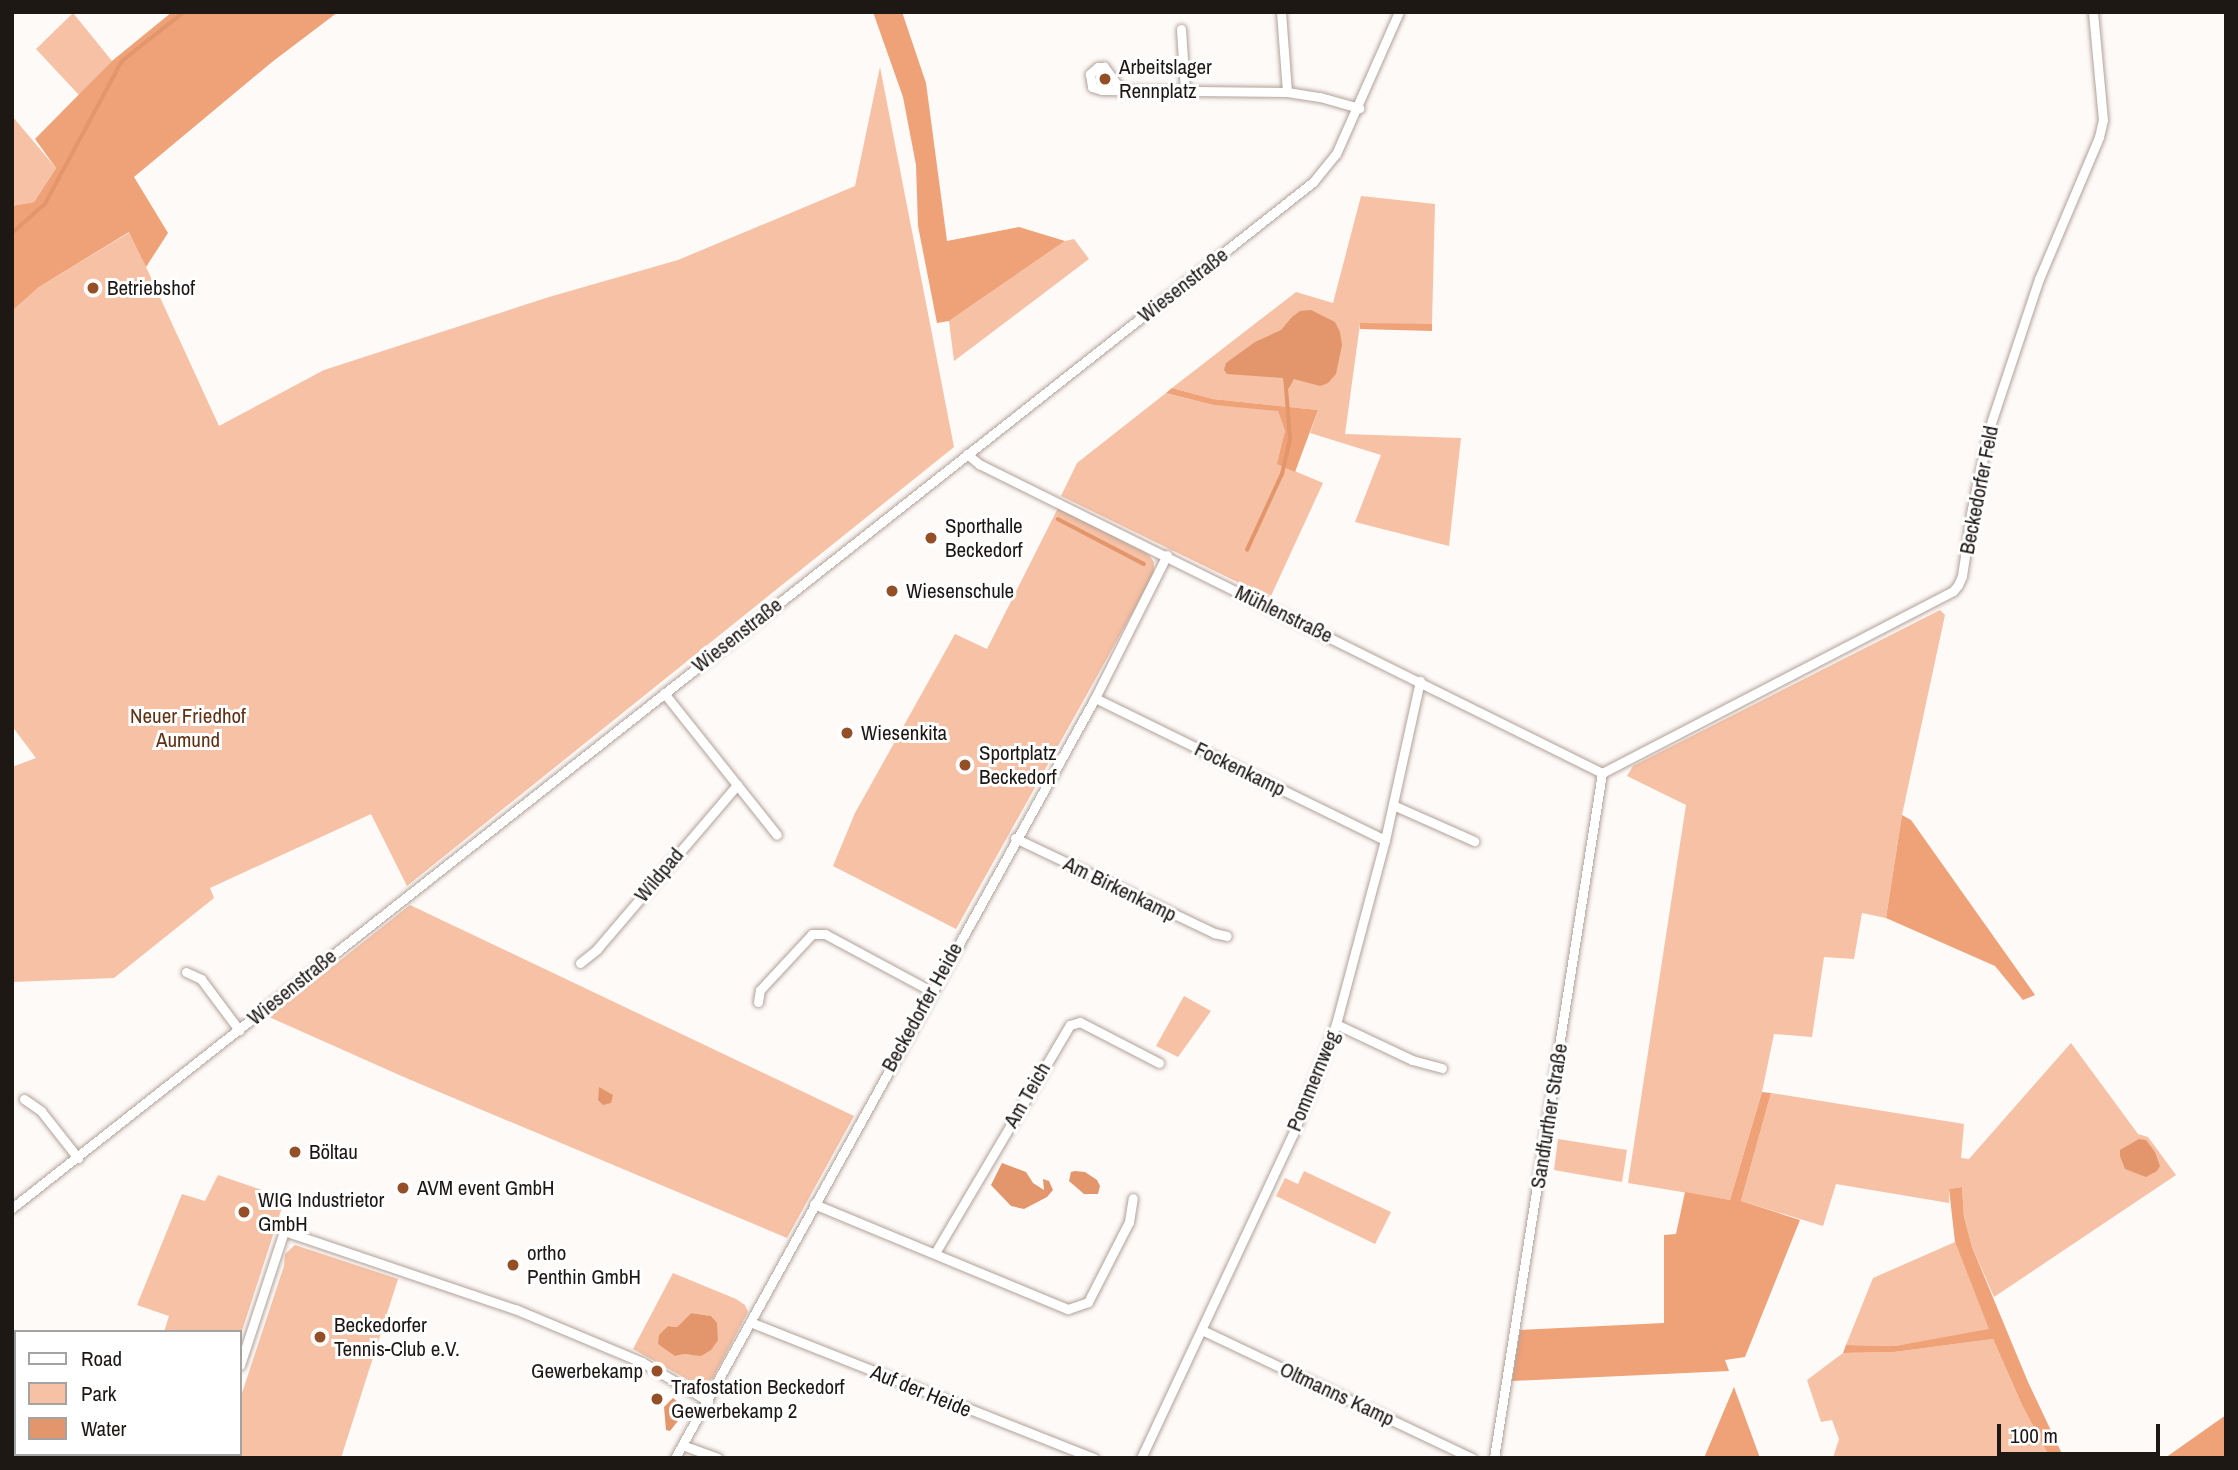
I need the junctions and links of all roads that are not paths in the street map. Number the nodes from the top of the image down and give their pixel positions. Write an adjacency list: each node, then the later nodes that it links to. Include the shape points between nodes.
1 (1281, 12): 7 (street)
2 (1399, 12): 8 (street, Wiesenstraße)
3 (2094, 12): 14 (street, Beckedorfer Feld, via 2103,120 2099,137 2039,279 1990,426 1958,585)
4 (1181, 29): 6 (street)
5 (1121, 90): 6 (street)
6 (1185, 91): 7 (street)
7 (1287, 92): 8 (street)
8 (1359, 108): 9 (street, Wiesenstraße, via 1336,154 1313,182)
9 (968, 454): 10 (street, Mühlenstraße, via 979,464); 12 (street, Wiesenstraße)
10 (1167, 555): 11 (street, Mühlenstraße); 13 (street, Beckedorfer Heide)
11 (1420, 681): 14 (street, Mühlenstraße); 16 (street, Pommernweg)
12 (664, 693): 15 (street); 27 (street, Wiesenstraße)
13 (1095, 698): 18 (street, Beckedorfer Heide); 19 (street, Fockenkamp)
14 (1602, 773): 46 (street, Sandfurther Straße)
15 (737, 785): 17 (street); 22 (street, Wildpad)
16 (1393, 805): 19 (street, Pommernweg); 20 (street)
17 (777, 835)
18 (1015, 838): 21 (street, Am Birkenkamp); 24 (street, Beckedorfer Heide)
19 (1385, 840): 26 (street, Pommernweg)
20 (1474, 841)
21 (1227, 936)
22 (580, 963)
23 (186, 972): 27 (street, via 201,979)
24 (931, 990): 25 (street, via 825,934 813,934 760,990); 33 (street, Beckedorfer Heide)
25 (758, 1002)
26 (1336, 1024): 29 (street); 37 (street, Pommernweg, via 1293,1134)
27 (239, 1030): 31 (street, Wiesenstraße)
28 (1159, 1063): 35 (street, Am Teich, via 1080,1022 1070,1025)
29 (1442, 1068)
30 (24, 1099): 31 (street, via 41,1111)
31 (78, 1158): 34 (street, Wiesenstraße)
32 (1133, 1198): 35 (street, via 1129,1222 1088,1302 1077,1308 1068,1309)
33 (814, 1204): 35 (street); 36 (street, Beckedorfer Heide)
34 (12, 1208)
35 (935, 1253)
36 (750, 1322): 39 (street, Beckedorfer Heide); 43 (street, Auf der Heide)
37 (1202, 1330): 44 (street, Pommernweg); 45 (street, Oltmanns Kamp)
38 (242, 1359): 39 (street, via 284,1231 515,1309 642,1363)
39 (708, 1401): 40 (street, Beckedorfer Heide)
40 (682, 1445): 41 (street, Beckedorfer Heide); 42 (street)
41 (675, 1458)
42 (718, 1458)
43 (1094, 1458)
44 (1142, 1458)
45 (1472, 1458)
46 (1494, 1458)

